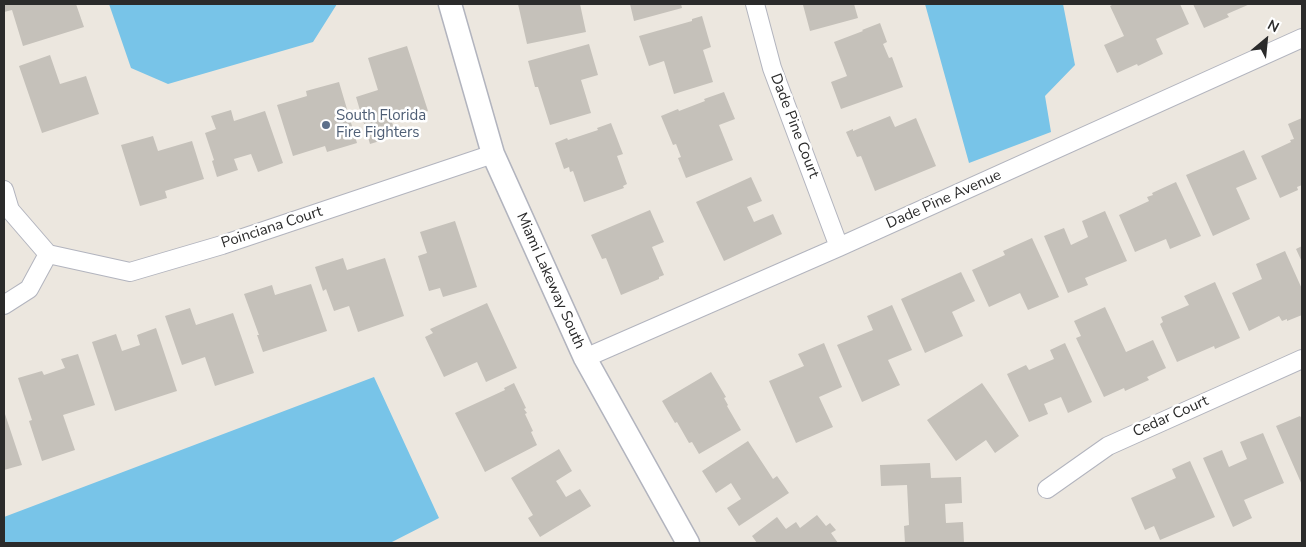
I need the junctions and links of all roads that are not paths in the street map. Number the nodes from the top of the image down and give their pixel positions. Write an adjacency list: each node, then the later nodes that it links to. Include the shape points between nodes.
1 (450, 4): 4 (street, Miami Lakeway South)
2 (755, 4): 6 (street, Dade Pine Court, via 772,68)
3 (1302, 38): 6 (street, Dade Pine Avenue)
4 (493, 154): 7 (street, Poinciana Court, via 222,245 130,272); 9 (street, Miami Lakeway South)
5 (4, 190): 7 (street, via 10,210)
6 (840, 247): 9 (street, Dade Pine Avenue)
7 (48, 254): 8 (street, via 29,289)
8 (4, 305)
9 (585, 358): 12 (street, Miami Lakeway South)
10 (1302, 359): 11 (street, Cedar Court, via 1108,446)
11 (1047, 489)
12 (688, 543)

